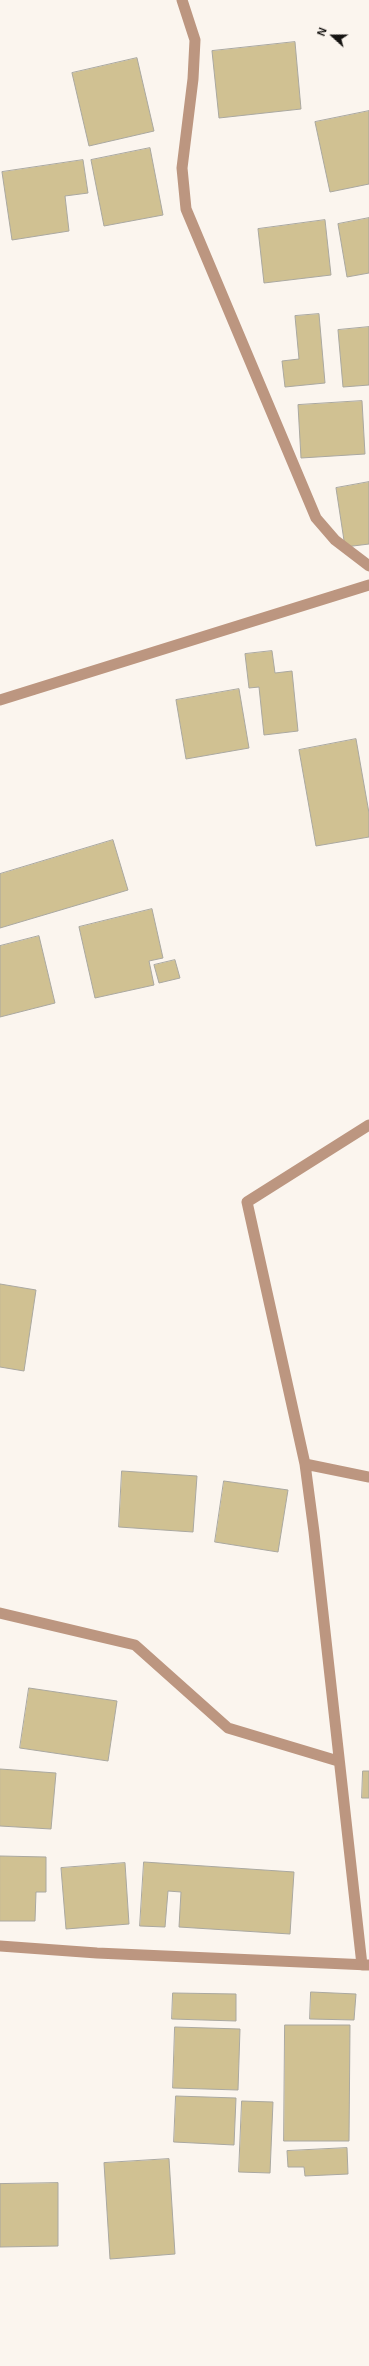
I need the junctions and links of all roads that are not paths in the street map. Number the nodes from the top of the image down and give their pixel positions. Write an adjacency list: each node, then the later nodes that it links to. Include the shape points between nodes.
1 (182, 0): 2 (street, via 194,40 193,79 182,168 186,209 316,518 335,540)
2 (369, 566)
3 (369, 585): 4 (street)
4 (0, 700)
5 (369, 1125): 6 (street, via 247,1202)
6 (305, 1464): 7 (street); 9 (street)
7 (369, 1476)
8 (0, 1613): 9 (street, via 135,1645 228,1728)
9 (338, 1761): 11 (street)
10 (0, 1946): 11 (street)
11 (365, 1965)

